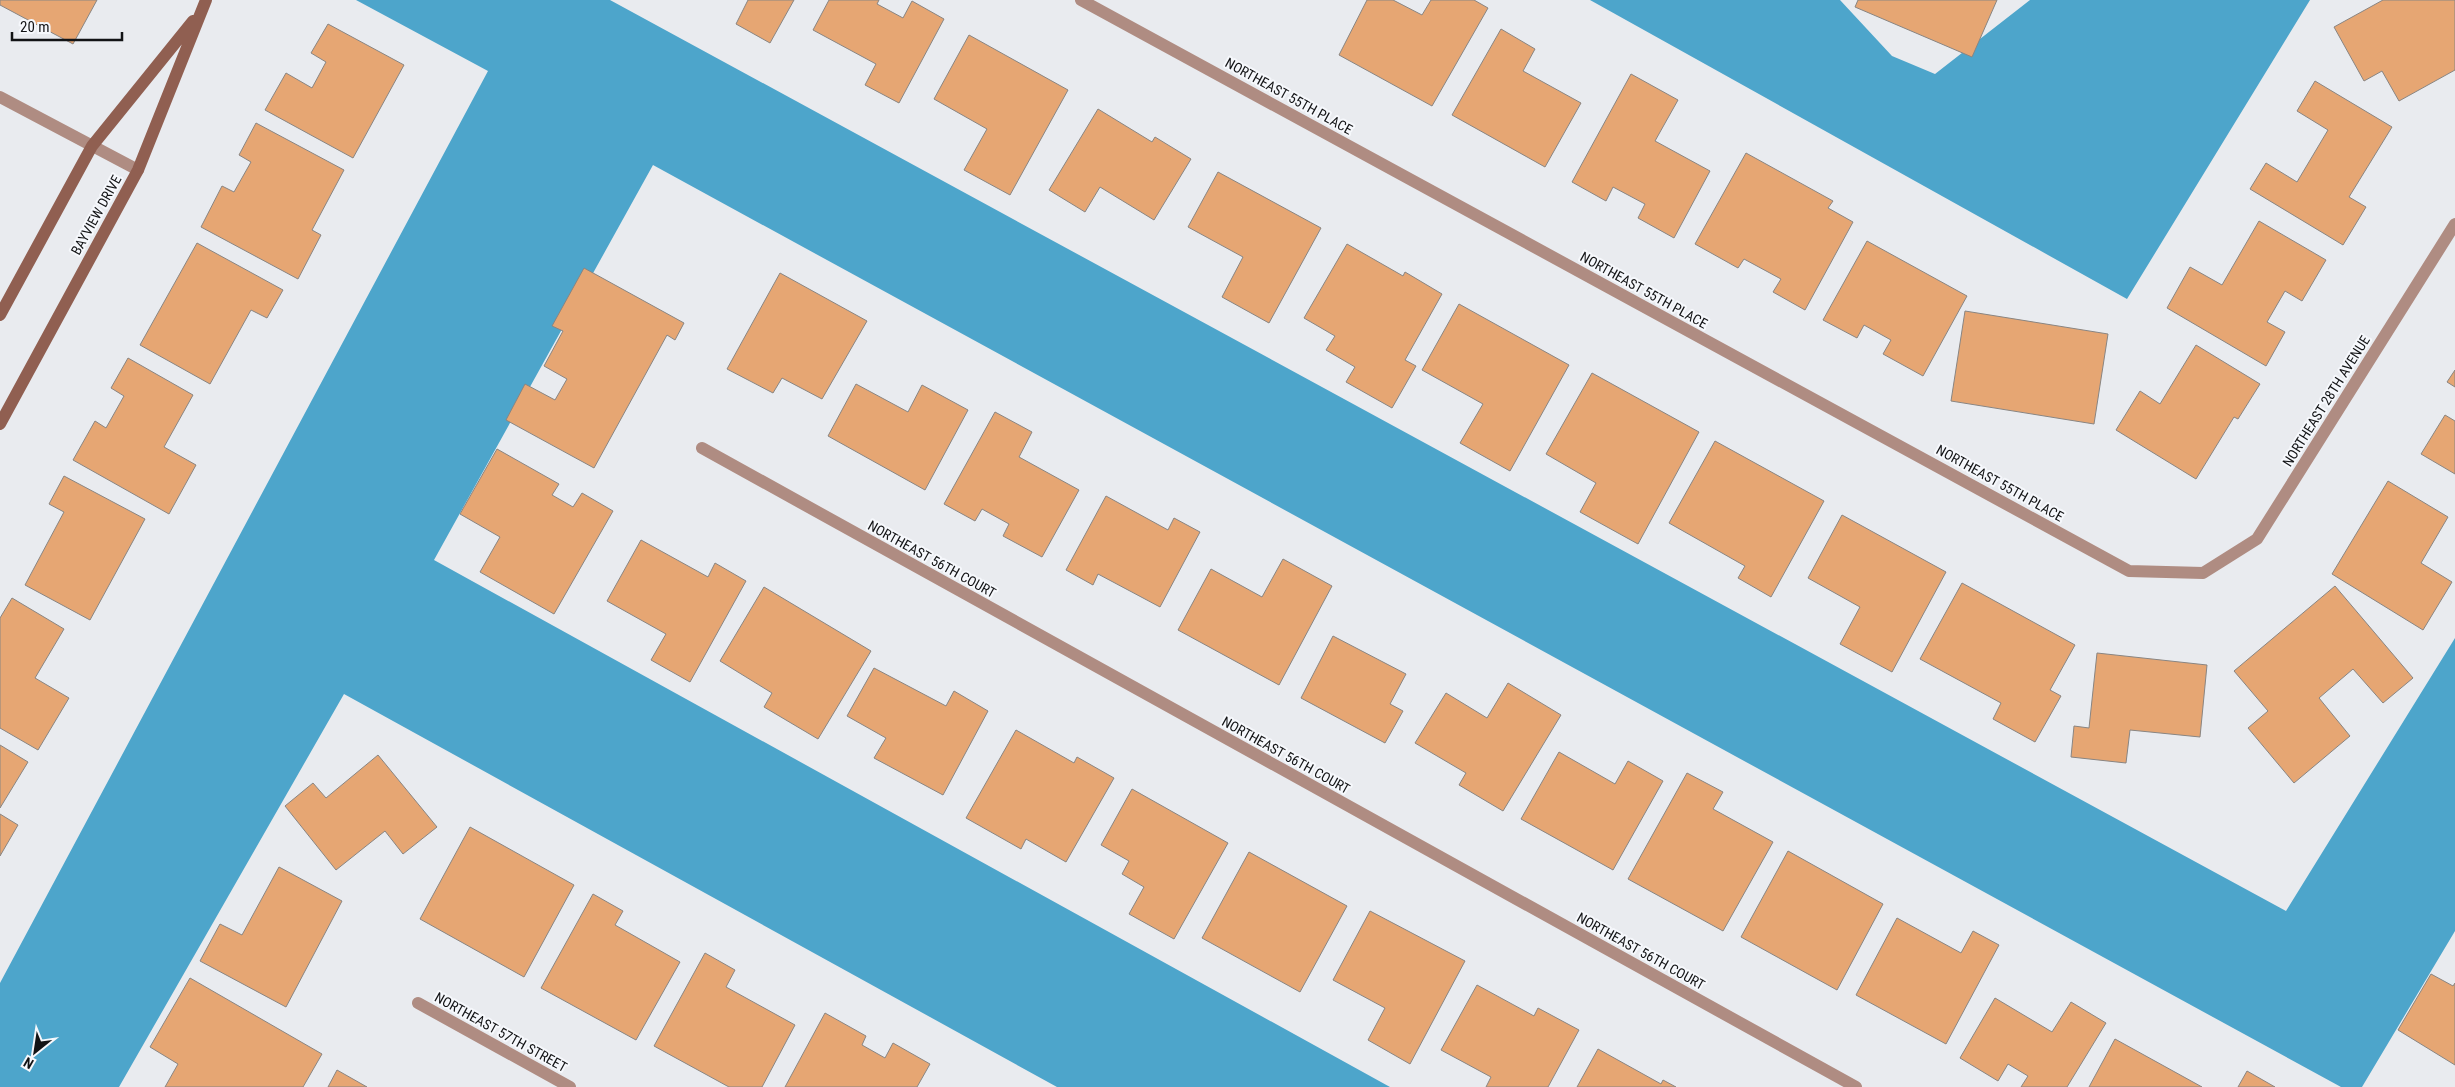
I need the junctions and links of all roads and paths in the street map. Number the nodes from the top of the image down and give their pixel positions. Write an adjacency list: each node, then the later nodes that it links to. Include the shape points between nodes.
1 (1081, 0): 4 (street, NORTHEAST 55TH PLACE)
2 (1109, 0): 4 (street)
3 (203, 6): 6 (street, BAYVIEW DRIVE); 7 (street, BAYVIEW DRIVE)
4 (1103, 12): 12 (street, NORTHEAST 55TH PLACE, via 2129,571)
5 (0, 97): 6 (street)
6 (92, 146): 7 (street); 9 (street, BAYVIEW DRIVE)
7 (138, 170): 10 (street, BAYVIEW DRIVE)
8 (2455, 224): 12 (street, NORTHEAST 28TH AVENUE, via 2257,539)
9 (0, 315)
10 (0, 424)
11 (702, 448): 15 (street, NORTHEAST 56TH COURT)
12 (2203, 573)
13 (418, 1003): 14 (street, NORTHEAST 57TH STREET)
14 (570, 1087)
15 (1856, 1087)

